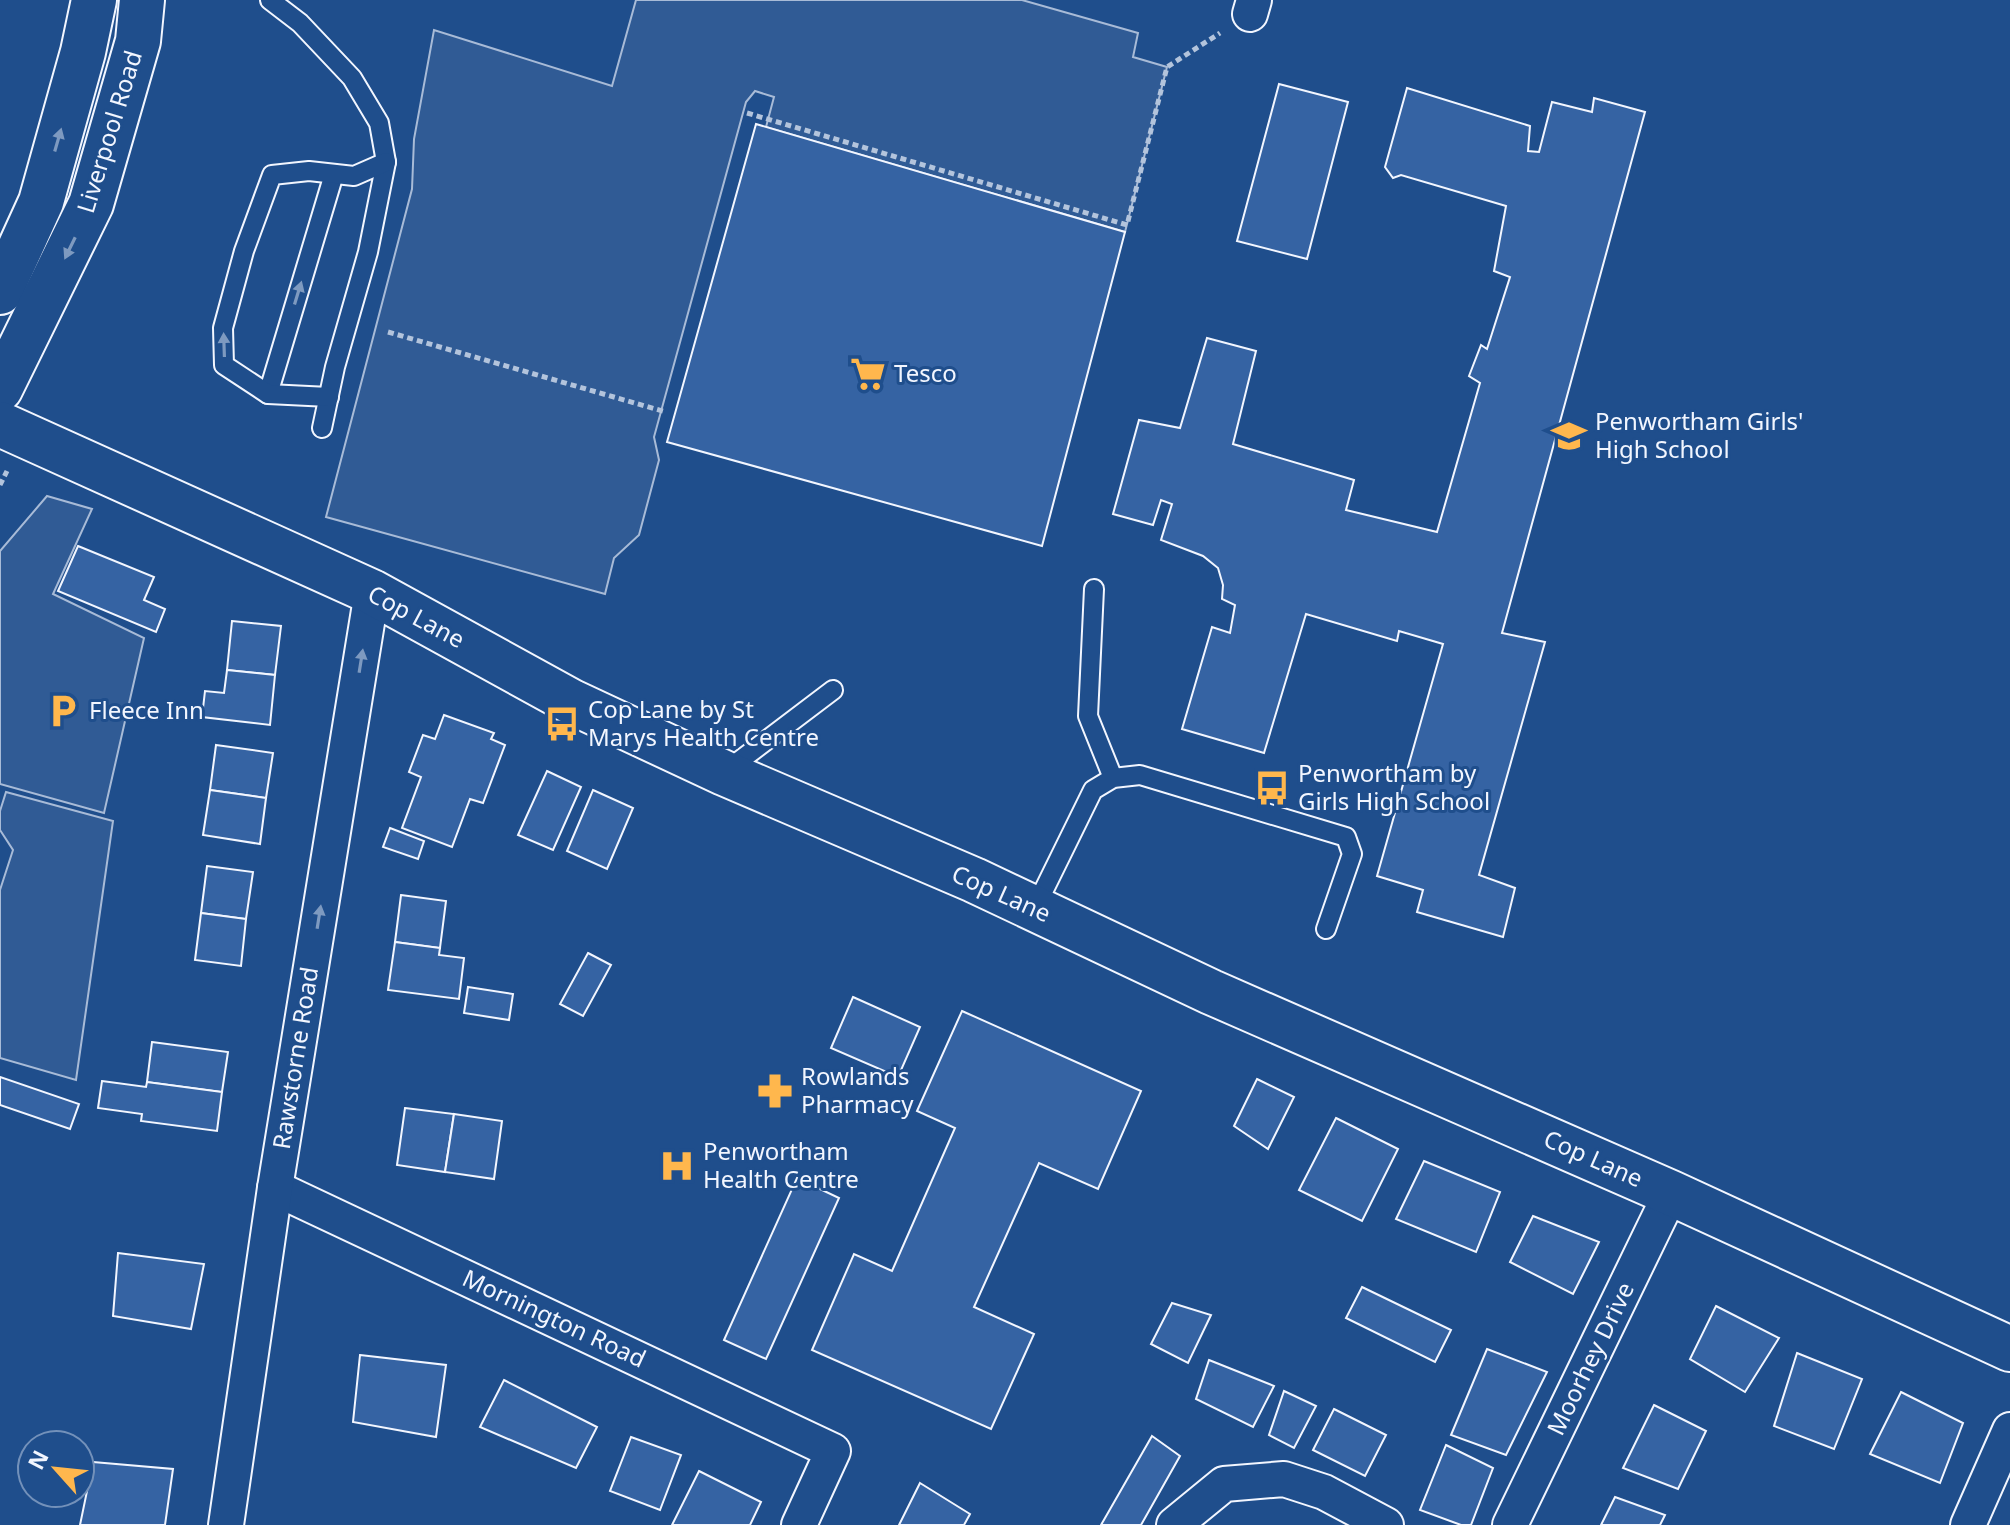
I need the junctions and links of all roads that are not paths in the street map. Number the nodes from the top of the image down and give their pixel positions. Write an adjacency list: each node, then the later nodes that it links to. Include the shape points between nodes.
1 (94, 0): 6 (street, Liverpool Road, one-way to 1, via 41,202)
2 (142, 0): 7 (street, Liverpool Road, one-way to 7, via 138,41 91,204)
3 (270, 0): 4 (lane, via 300,23 352,78 379,123)
4 (386, 162): 5 (lane, via 354,176); 9 (lane)
5 (334, 174): 8 (lane, one-way to 5); 8 (lane, one-way to 5, via 224,365 223,328 244,251 272,175)
6 (0, 292)
7 (0, 389)
8 (268, 394): 9 (lane)
9 (329, 397): 11 (lane)
10 (0, 424): 13 (street, Cop Lane)
11 (322, 428)
12 (1094, 589): 16 (lane, via 1088,716)
13 (372, 592): 15 (street, Cop Lane, via 572,702); 19 (street, Rawstorne Road, one-way to 13)
14 (833, 690): 15 (lane)
15 (724, 773): 17 (street, Cop Lane)
16 (1113, 778): 17 (lane, via 1093,790); 18 (lane, via 1140,775 1346,837 1352,854)
17 (1035, 908): 20 (street, Cop Lane, via 1211,992)
18 (1326, 929)
19 (275, 1188): 23 (street, Rawstorne Road); 24 (street, Mornington Road, via 833,1451)
20 (1671, 1193): 21 (street, Cop Lane); 27 (street, Moorhey Drive)
21 (2010, 1349)
22 (2010, 1430): 28 (street)
23 (226, 1525)
24 (799, 1525)
25 (1174, 1525): 26 (street, via 1224,1484 1284,1479 1324,1492)
26 (1386, 1525)
27 (1510, 1525)
28 (1968, 1525)

